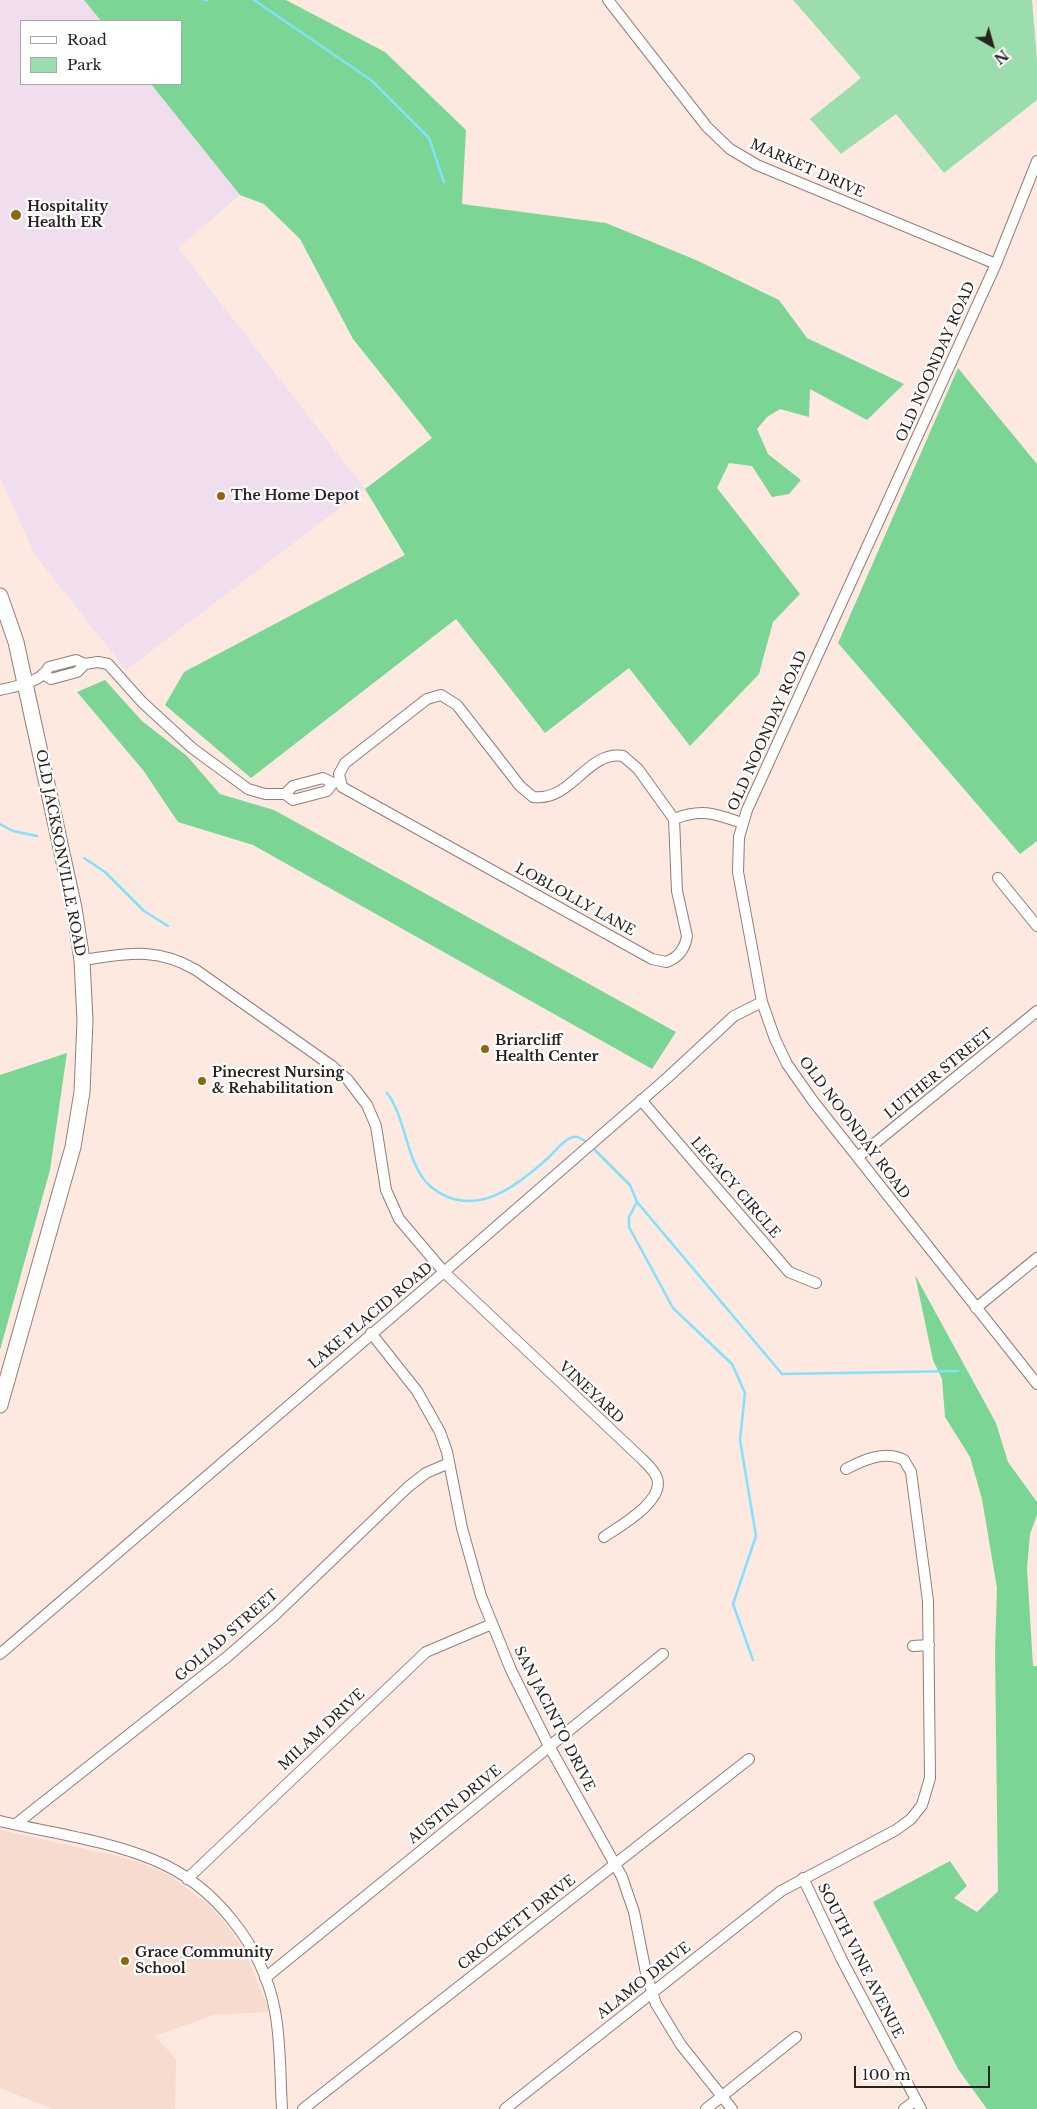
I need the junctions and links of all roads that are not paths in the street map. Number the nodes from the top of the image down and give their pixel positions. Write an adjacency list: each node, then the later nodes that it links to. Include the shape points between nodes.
1 (608, 0): 3 (street, MARKET DRIVE, via 692,109 730,149 758,165)
2 (1037, 161): 3 (street, OLD NOONDAY ROAD)
3 (996, 264): 9 (street, OLD NOONDAY ROAD)
4 (0, 596): 5 (main road, OLD JACKSONVILLE ROAD, via 14,635)
5 (25, 684): 6 (street); 7 (street, via 45,675 50,667 58,664 76,660 85,664 108,664 185,742 248,789 265,794 285,794 292,786 323,778); 12 (main road, OLD JACKSONVILLE ROAD, via 74,908)
6 (0, 690)
7 (336, 782): 8 (street, via 345,763 427,699 441,695 457,705 520,786 533,796 553,796 604,757 623,756 638,769); 8 (street, LOBLOLLY LANE, via 659,962 677,957 687,936 677,891)
8 (674, 819): 9 (street, via 708,812)
9 (742, 823): 13 (street, OLD NOONDAY ROAD, via 738,872)
10 (998, 878): 11 (street)
11 (1037, 926)
12 (82, 960): 18 (street, via 145,953 178,961 340,1072 361,1095 372,1116 386,1190 394,1211); 23 (main road, OLD JACKSONVILLE ROAD, via 85,1046 76,1132)
13 (762, 1002): 15 (street, LAKE PLACID ROAD, via 734,1016); 16 (street, OLD NOONDAY ROAD, via 775,1039 791,1070)
14 (1037, 1011): 16 (street, LUTHER STREET)
15 (642, 1100): 18 (street, LAKE PLACID ROAD); 19 (street, LEGACY CIRCLE, via 789,1272)
16 (858, 1158): 20 (street, OLD NOONDAY ROAD)
17 (1037, 1258): 20 (street)
18 (444, 1272): 21 (street, LAKE PLACID ROAD); 26 (street, VINEYARD, via 642,1459 656,1477 658,1485 653,1499)
19 (816, 1283)
20 (976, 1308): 22 (street, OLD NOONDAY ROAD)
21 (371, 1333): 24 (street, SAN JACINTO DRIVE, via 424,1402 440,1432); 30 (street, LAKE PLACID ROAD)
22 (1037, 1384)
23 (0, 1405)
24 (449, 1463): 27 (street, SAN JACINTO DRIVE, via 462,1528); 35 (street, GOLIAD STREET, via 426,1473 408,1487 228,1658)
25 (846, 1469): 28 (street, ALAMO DRIVE, via 866,1459 889,1456 901,1458 909,1465 928,1595)
26 (604, 1537)
27 (492, 1624): 32 (street, SAN JACINTO DRIVE); 38 (street, MILAM DRIVE, via 426,1652)
28 (929, 1645): 29 (street); 37 (street, ALAMO DRIVE, via 930,1778 922,1805 902,1826)
29 (913, 1646)
30 (0, 1654)
31 (663, 1654): 32 (street, AUSTIN DRIVE)
32 (549, 1746): 36 (street, SAN JACINTO DRIVE); 39 (street, AUSTIN DRIVE)
33 (749, 1759): 36 (street, CROCKETT DRIVE)
34 (0, 1820): 35 (street)
35 (16, 1824): 38 (street, via 131,1852)
36 (615, 1863): 40 (street, SAN JACINTO DRIVE, via 632,1904 643,1964); 45 (street, CROCKETT DRIVE)
37 (803, 1878): 40 (street, ALAMO DRIVE, via 781,1891); 43 (street, SOUTH VINE AVENUE)
38 (188, 1879): 39 (street, via 235,1924)
39 (265, 1978): 44 (street, via 277,2022)
40 (652, 1992): 42 (street, SAN JACINTO DRIVE, via 675,2036); 46 (street, ALAMO DRIVE)
41 (796, 2037): 42 (street)
42 (722, 2096): 47 (street); 48 (street, SAN JACINTO DRIVE)
43 (918, 2105): 49 (street)
44 (282, 2109)
45 (302, 2109)
46 (504, 2109)
47 (706, 2109)
48 (732, 2109)
49 (904, 2109)

